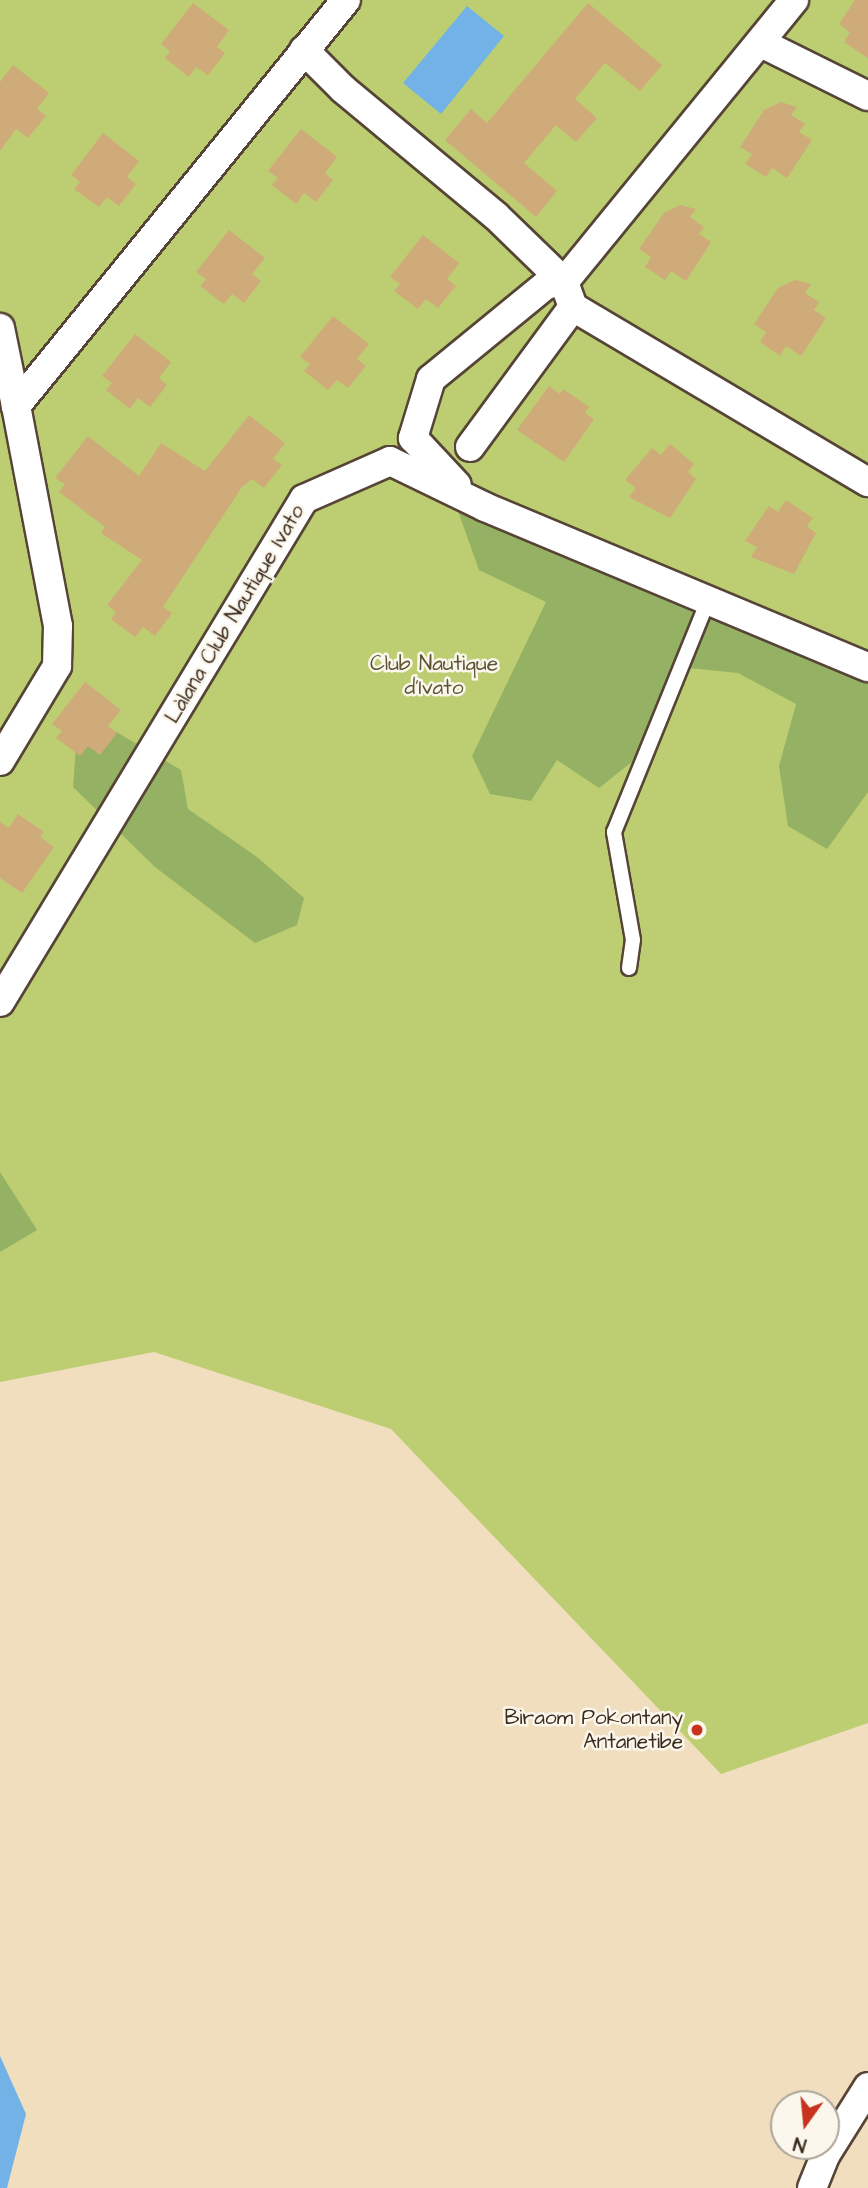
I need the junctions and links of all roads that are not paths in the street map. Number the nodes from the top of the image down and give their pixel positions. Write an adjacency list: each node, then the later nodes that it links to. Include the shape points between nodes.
1 (346, 0): 4 (street)
2 (794, 0): 3 (street)
3 (761, 43): 5 (street); 6 (street)
4 (304, 50): 6 (street, via 496,216); 8 (street)
5 (868, 96)
6 (568, 295): 9 (street); 10 (street); 11 (street, via 548,284 431,379 422,398 413,438)
7 (0, 328): 8 (street)
8 (16, 406): 14 (street, via 58,626 57,666)
9 (470, 447)
10 (868, 482)
11 (476, 502): 12 (street, Làlana Club Nautique Ivato); 16 (street, Làlana Club Nautique Ivato, via 390,461 304,499)
12 (708, 600): 13 (street, Làlana Club Nautique Ivato); 15 (lane, via 614,832 633,940)
13 (868, 667)
14 (0, 761)
15 (629, 968)
16 (0, 1002)
17 (868, 2087): 18 (street, via 826,2154)
18 (811, 2188)

